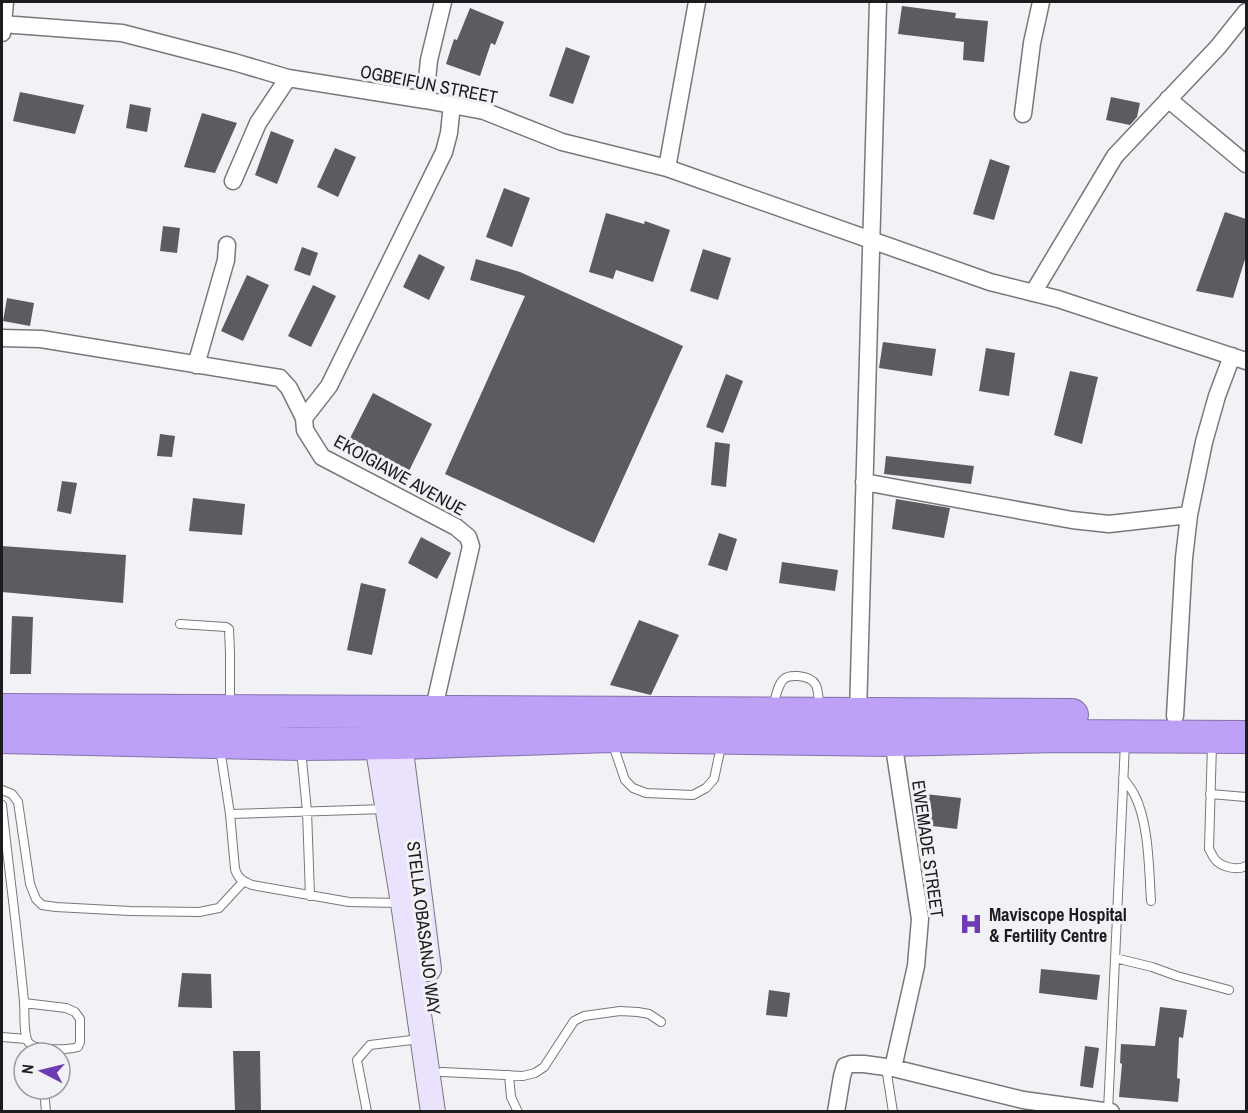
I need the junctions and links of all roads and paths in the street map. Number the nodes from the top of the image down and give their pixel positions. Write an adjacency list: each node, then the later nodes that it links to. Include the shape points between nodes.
1 (5, 2): 7 (street)
2 (443, 2): 10 (street, via 429,60)
3 (697, 2): 14 (street)
4 (879, 2): 16 (street)
5 (1041, 2): 12 (street)
6 (1246, 12): 9 (street, via 1218,48)
7 (2, 27): 8 (street, OGBEIFUN STREET, via 122,33)
8 (288, 78): 10 (street, OGBEIFUN STREET); 15 (street, via 258,123)
9 (1168, 99): 13 (street); 18 (street, via 1115,156)
10 (426, 100): 11 (street, OGBEIFUN STREET)
11 (452, 105): 14 (street, OGBEIFUN STREET, via 484,111 562,142); 22 (street, via 444,152 329,386)
12 (1023, 114)
13 (1246, 164)
14 (667, 168): 16 (street, OGBEIFUN STREET)
15 (233, 181)
16 (872, 242): 18 (street, OGBEIFUN STREET); 23 (street)
17 (227, 245): 21 (street)
18 (1033, 293): 20 (street, OGBEIFUN STREET)
19 (2, 338): 21 (street, EKOIGIAWE AVENUE, via 41,339)
20 (1239, 359): 24 (street, via 1216,396)
21 (196, 365): 22 (street, EKOIGIAWE AVENUE, via 280,378)
22 (304, 418): 28 (street, EKOIGIAWE AVENUE, via 304,430 322,457 456,527 468,537 471,546)
23 (864, 482): 24 (street, via 1109,524); 29 (street)
24 (1189, 515): 30 (street)
25 (180, 624): 27 (lane, via 229,629)
26 (2, 710): 27 (highway)
27 (230, 711): 28 (highway)
28 (433, 712): 29 (highway)
29 (858, 714): 30 (highway)
30 (1175, 716): 31 (highway)
31 (1246, 718)
32 (610, 736): 37 (highway); 37 (lane, via 626,780 633,788 646,793 693,795 714,778); 41 (highway)
33 (2, 737): 39 (highway)
34 (1125, 737): 35 (highway); 38 (highway); 42 (lane)
35 (1212, 737): 36 (highway); 44 (lane)
36 (1246, 737)
37 (723, 738): 38 (highway)
38 (893, 740): 63 (street, EWEMADE STREET, via 920,919 916,966)
39 (219, 743): 40 (highway); 49 (lane)
40 (300, 744): 41 (highway); 48 (lane)
41 (388, 744): 47 (street); 64 (street, STELLA OBASANJO WAY)
42 (1123, 778): 53 (lane, via 1140,808); 55 (lane)
43 (2, 789): 51 (lane, via 18,802 30,884 42,905 199,912 219,908)
44 (1210, 794): 45 (lane); 50 (lane, via 1209,849 1225,866)
45 (1246, 797)
46 (2, 805): 57 (lane)
47 (387, 809): 48 (lane); 54 (street)
48 (307, 811): 49 (lane); 52 (lane)
49 (230, 814): 51 (lane, via 235,869)
50 (1246, 866)
51 (243, 882): 52 (lane)
52 (310, 896): 54 (lane, via 349,902)
53 (1151, 901)
54 (403, 903): 60 (street)
55 (1115, 958): 56 (lane); 66 (lane)
56 (1229, 990)
57 (24, 1003): 61 (lane); 62 (lane, via 75,1012 80,1018 80,1042)
58 (661, 1022): 65 (lane, via 638,1012 584,1016 574,1021 544,1067 523,1076)
59 (2, 1037): 61 (lane)
60 (423, 1038): 67 (lane, via 370,1045 357,1060); 68 (street)
61 (26, 1039)
62 (72, 1048)
63 (889, 1067): 66 (street, via 1023,1100); 71 (street, via 845,1066); 72 (lane)
64 (442, 1072): 65 (lane); 69 (street, STELLA OBASANJO WAY)
65 (509, 1075): 70 (lane, via 511,1097)
66 (1109, 1111)
67 (367, 1112)
68 (433, 1112)
69 (448, 1112)
70 (518, 1112)
71 (836, 1112)
72 (893, 1112)

